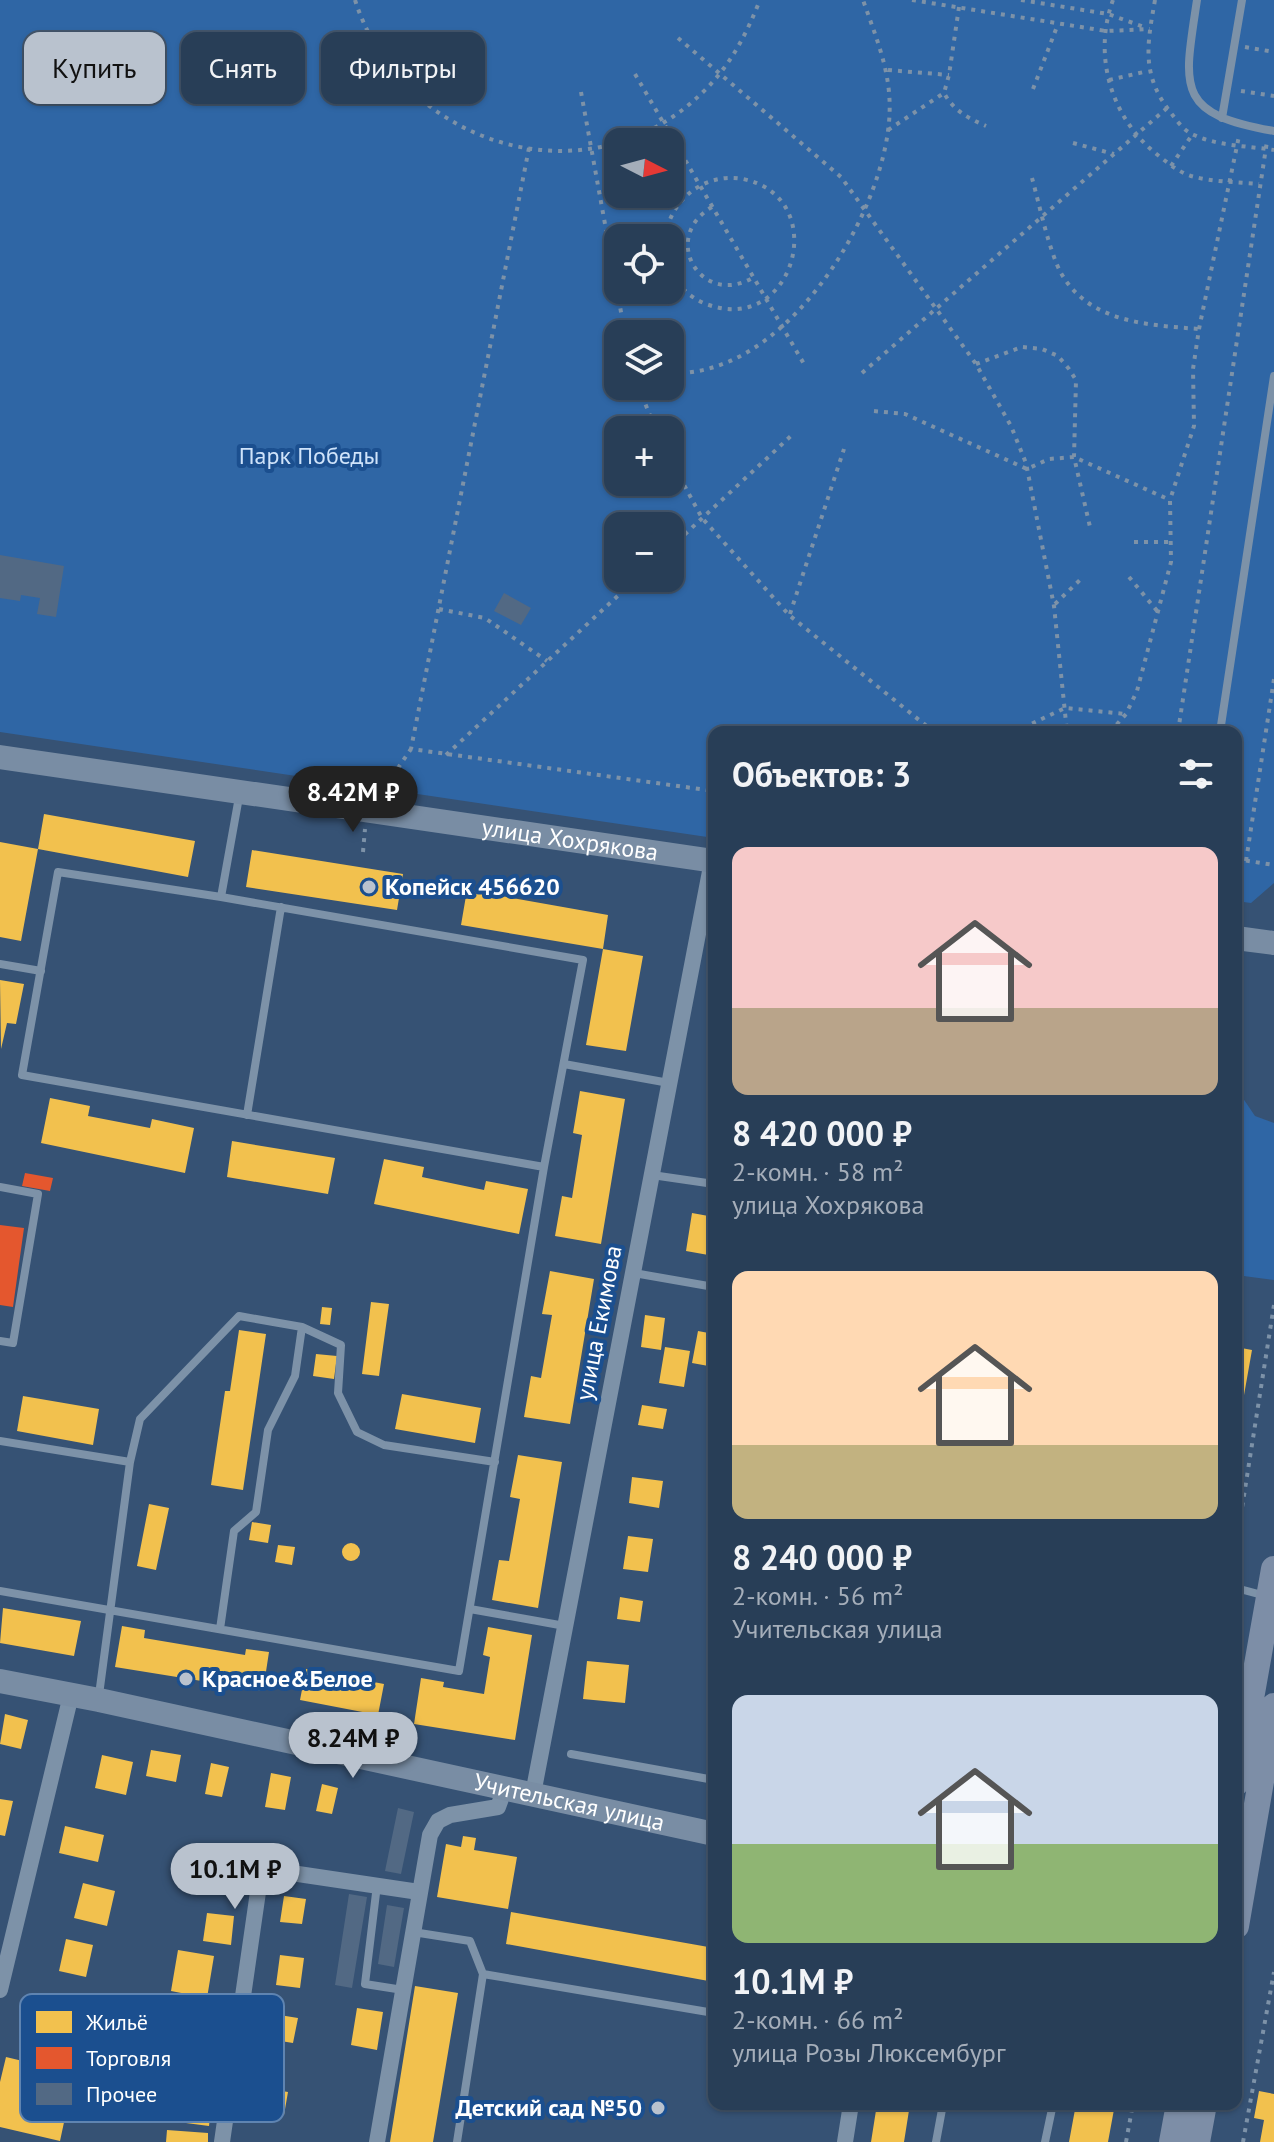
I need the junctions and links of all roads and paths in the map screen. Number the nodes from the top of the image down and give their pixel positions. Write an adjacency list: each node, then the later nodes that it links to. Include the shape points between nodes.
1 (355, 0): 37 (path, via 380,55 403,85 462,129 508,145 569,151)
2 (760, 0): 18 (path, via 746,34)
3 (863, 0): 16 (path)
4 (912, 0): 9 (path)
5 (1021, 0): 10 (path)
6 (1113, 0): 10 (path)
7 (1197, 0): 28 (lane, via 1187,65 1195,100)
8 (1242, 0): 14 (lane)
9 (959, 7): 11 (path); 20 (path)
10 (1108, 14): 12 (path); 12 (path, via 1150,29)
11 (1058, 23): 12 (path); 22 (path)
12 (1106, 31): 21 (path)
13 (678, 38): 18 (path)
14 (1234, 45): 15 (path); 23 (lane)
15 (1274, 52)
16 (888, 70): 20 (path); 32 (path)
17 (1148, 71): 21 (path)
18 (720, 73): 29 (path); 46 (path, via 841,177)
19 (635, 74): 29 (path)
20 (949, 75): 25 (path)
21 (1109, 80): 34 (path, via 1115,102)
22 (1033, 89)
23 (1227, 89): 26 (path); 28 (lane)
24 (581, 92): 37 (path)
25 (944, 93): 31 (path, via 965,117); 32 (path)
26 (1274, 96)
27 (1167, 108): 34 (path)
28 (1222, 118): 30 (lane)
29 (662, 122): 37 (path, via 641,134); 44 (path)
30 (1241, 124): 33 (lane); 42 (path)
31 (986, 126)
32 (888, 130): 46 (path)
33 (1272, 130): 43 (path)
34 (1136, 134): 39 (path); 40 (path)
35 (1192, 134): 40 (path)
36 (1073, 143): 39 (path)
37 (593, 147): 53 (path)
38 (529, 148): 77 (path)
39 (1114, 154): 47 (path)
40 (1171, 166): 42 (path, via 1191,176)
41 (1032, 178): 47 (path)
42 (1229, 181): 43 (path); 55 (path)
43 (1261, 185): 88 (path)
44 (700, 186): 45 (path); 48 (path, via 682,198); 51 (path, via 718,179 745,180 770,191 787,212 795,252 786,278)
45 (712, 207): 49 (path); 49 (path, via 691,226 691,262 702,277 719,285 737,285)
46 (866, 210): 52 (path); 54 (path, via 840,257)
47 (1042, 216): 52 (path); 55 (path, via 1060,273 1089,304 1114,317)
48 (669, 224)
49 (754, 277): 51 (path)
50 (684, 290): 51 (path, via 715,307 742,308)
51 (766, 298): 54 (path)
52 (938, 307): 57 (path); 59 (path)
53 (623, 320)
54 (782, 327): 56 (path); 58 (path, via 731,360)
55 (1199, 329): 67 (path, via 1194,426)
56 (804, 364)
57 (976, 364): 64 (path, via 1022,347 1058,356 1076,380); 65 (path, via 1011,426)
58 (684, 372)
59 (862, 373)
60 (1274, 376): 89 (lane)
61 (874, 411): 65 (path, via 905,414)
62 (792, 435): 68 (path)
63 (844, 449): 79 (path)
64 (1074, 457): 65 (path, via 1049,459); 67 (path); 69 (path)
65 (1027, 469): 76 (path)
66 (684, 485): 68 (path)
67 (1170, 500): 72 (path)
68 (702, 518): 70 (path); 79 (path)
69 (1090, 527)
70 (684, 535)
71 (1134, 542): 72 (path)
72 (1172, 542): 78 (path)
73 (1129, 577): 78 (path)
74 (1082, 578): 76 (path)
75 (622, 592): 80 (path)
76 (1054, 606): 82 (path)
77 (439, 609): 80 (path, via 485,618); 90 (path, via 411,749)
78 (1159, 613): 83 (path)
79 (789, 615): 84 (path)
80 (547, 661): 90 (path)
81 (1274, 679): 96 (path)
82 (1065, 708): 83 (path); 85 (path); 86 (path)
83 (1126, 714): 87 (path)
84 (927, 726)
85 (1027, 726)
86 (1066, 726)
87 (1115, 726)
88 (1179, 726)
89 (1221, 726)
90 (446, 755): 92 (path)
91 (0, 757): 93 (street, улица Хохрякова)
92 (708, 790)
93 (240, 792): 94 (street, улица Хохрякова); 98 (lane)
94 (708, 860)
95 (1242, 860): 96 (path)
96 (1246, 861): 97 (path)
97 (1274, 865)
98 (221, 897): 99 (lane); 104 (lane, via 58,872)
99 (281, 907): 105 (lane, via 583,960); 107 (lane)
100 (708, 907): 106 (street, улица Екимова)
101 (1242, 939): 102 (street)
102 (1274, 943)
103 (0, 964): 104 (lane)
104 (41, 971): 107 (lane, via 22,1075)
105 (564, 1064): 106 (lane); 108 (lane)
106 (669, 1083): 109 (street, улица Екимова)
107 (247, 1115): 108 (lane)
108 (544, 1167): 119 (lane)
109 (652, 1175): 110 (lane); 112 (street, улица Екимова)
110 (708, 1183)
111 (0, 1187): 116 (lane, via 38,1194 13,1343)
112 (633, 1273): 113 (lane); 127 (street, улица Екимова)
113 (708, 1286)
114 (1274, 1305): 120 (path)
115 (302, 1327): 118 (lane, via 239,1316 140,1419); 119 (lane, via 341,1345 338,1393 357,1432 384,1445); 128 (lane, via 295,1376 268,1430 256,1512 234,1531)
116 (0, 1341)
117 (0, 1441): 118 (lane)
118 (130, 1462): 126 (lane)
119 (495, 1462): 125 (lane)
120 (1242, 1508)
121 (1274, 1569): 124 (main road)
122 (1242, 1590): 124 (lane)
123 (0, 1591): 126 (lane)
124 (1272, 1597): 133 (main road)
125 (470, 1609): 127 (lane); 128 (lane, via 459,1671)
126 (110, 1612): 128 (lane); 131 (lane)
127 (565, 1626): 137 (street, улица Екимова)
128 (220, 1629)
129 (0, 1681): 130 (street, Учительская улица)
130 (71, 1695): 131 (street, Учительская улица); 145 (street)
131 (99, 1700): 136 (street, Учительская улица)
132 (1274, 1706): 140 (main road)
133 (1242, 1752)
134 (571, 1754): 135 (lane)
135 (708, 1779)
136 (505, 1788): 137 (street, Учительская улица); 141 (street, via 498,1807 438,1821 430,1835)
137 (533, 1794): 138 (street, Учительская улица)
138 (708, 1833)
139 (377, 1885): 141 (street); 146 (lane, via 365,1984); 147 (street, via 265,1872)
140 (1242, 1891)
141 (419, 1892): 142 (street)
142 (413, 1932): 144 (lane, via 470,1941); 146 (street)
143 (1274, 1972): 165 (path)
144 (483, 1974): 148 (lane); 158 (lane)
145 (0, 1990)
146 (403, 1990): 157 (street)
147 (243, 1994)
148 (708, 2012)
149 (850, 2110): 159 (street)
150 (942, 2110): 160 (lane)
151 (1052, 2110): 161 (lane)
152 (1132, 2110): 162 (path)
153 (1178, 2110): 163 (main road)
154 (1203, 2110): 164 (main road)
155 (225, 2122): 156 (street)
156 (222, 2142)
157 (377, 2142)
158 (457, 2142)
159 (845, 2142)
160 (936, 2142)
161 (1045, 2142)
162 (1126, 2142)
163 (1172, 2142)
164 (1197, 2142)
165 (1243, 2142)

